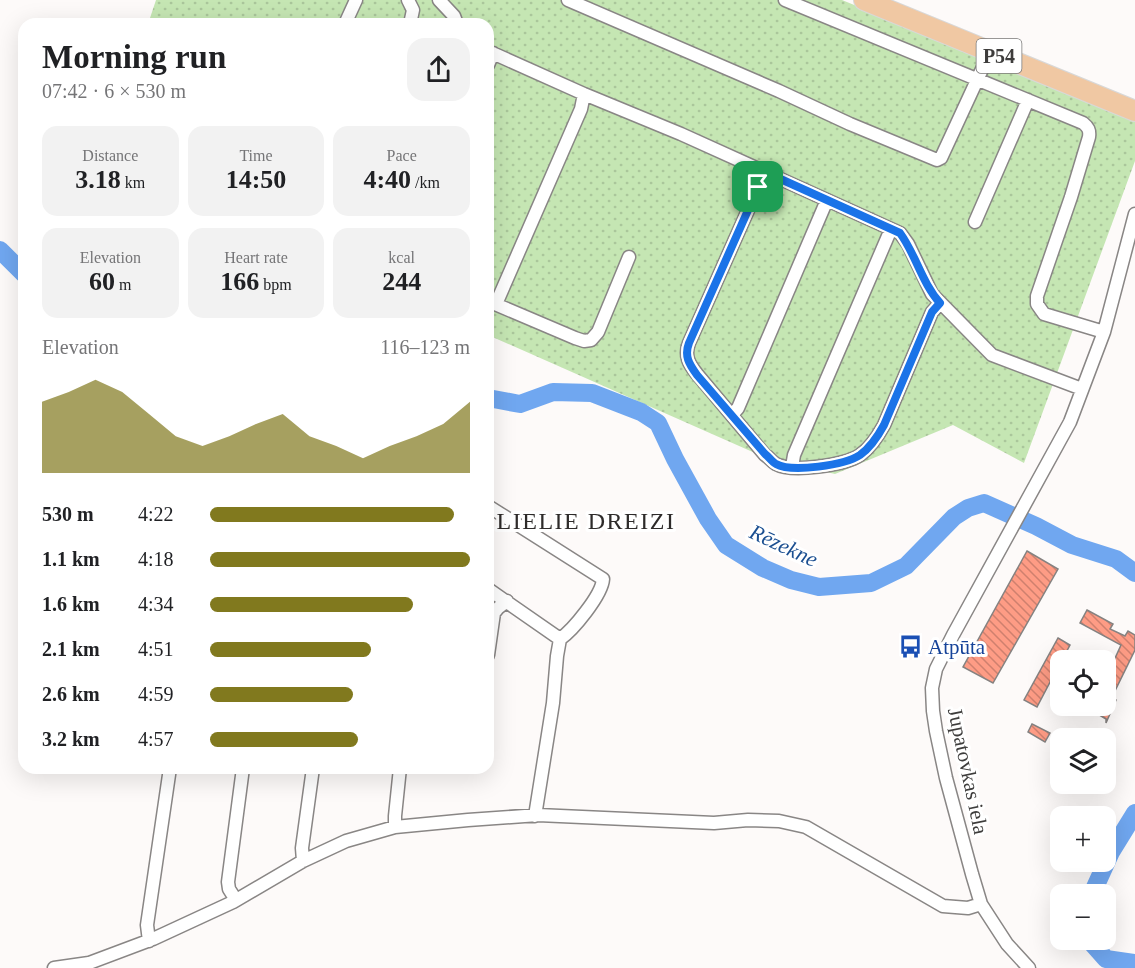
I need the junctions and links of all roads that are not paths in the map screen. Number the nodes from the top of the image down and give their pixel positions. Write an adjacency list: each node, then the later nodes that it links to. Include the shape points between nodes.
1 (356, 0): 7 (street)
2 (408, 0): 8 (street, via 413,10)
3 (439, 0): 9 (street)
4 (568, 0): 12 (street, via 937,160)
5 (785, 0): 12 (street)
6 (864, 0): 10 (main road, P54)
7 (348, 18)
8 (411, 18)
9 (455, 18)
10 (990, 52): 12 (street); 15 (main road, P54)
11 (494, 58): 13 (street)
12 (977, 79): 14 (street)
13 (584, 94): 16 (street); 22 (street, via 581,109)
14 (1028, 100): 19 (street); 25 (street, via 1083,123 1090,131 1038,288 1037,304 1044,314)
15 (1135, 111)
16 (765, 172): 17 (street); 27 (street, via 687,350 689,364)
17 (827, 200): 20 (street); 27 (street)
18 (1135, 214): 25 (street, Jupatovkas iela)
19 (975, 222)
20 (891, 229): 23 (street, via 908,244); 28 (street)
21 (628, 257): 24 (street, via 598,332 591,340 575,338)
22 (494, 299)
23 (940, 303): 26 (street, via 992,355); 28 (street, via 932,312 884,425 860,456 826,466)
24 (494, 304)
25 (1104, 332): 26 (street, Jupatovkas iela)
26 (1083, 389): 42 (street, Jupatovkas iela, via 1070,422 936,669 932,688 946,778)
27 (732, 415): 28 (street, via 776,464)
28 (792, 467)
29 (494, 510): 33 (street, via 603,579 595,599)
30 (494, 593): 31 (street)
31 (507, 602): 32 (street); 33 (street)
32 (494, 613)
33 (560, 639): 38 (street)
34 (169, 774): 43 (street, via 147,925)
35 (242, 774): 41 (street, via 228,882)
36 (312, 774): 40 (street)
37 (399, 774): 39 (street)
38 (534, 816): 39 (street); 42 (street, via 714,823 779,821 806,827 943,906 968,908)
39 (395, 827): 40 (street, via 346,841)
40 (303, 861): 41 (street)
41 (236, 900): 43 (street)
42 (981, 904): 45 (street, Jupatovkas iela, via 1007,944)
43 (149, 941): 44 (street, via 89,963)
44 (54, 968)
45 (1029, 968)

